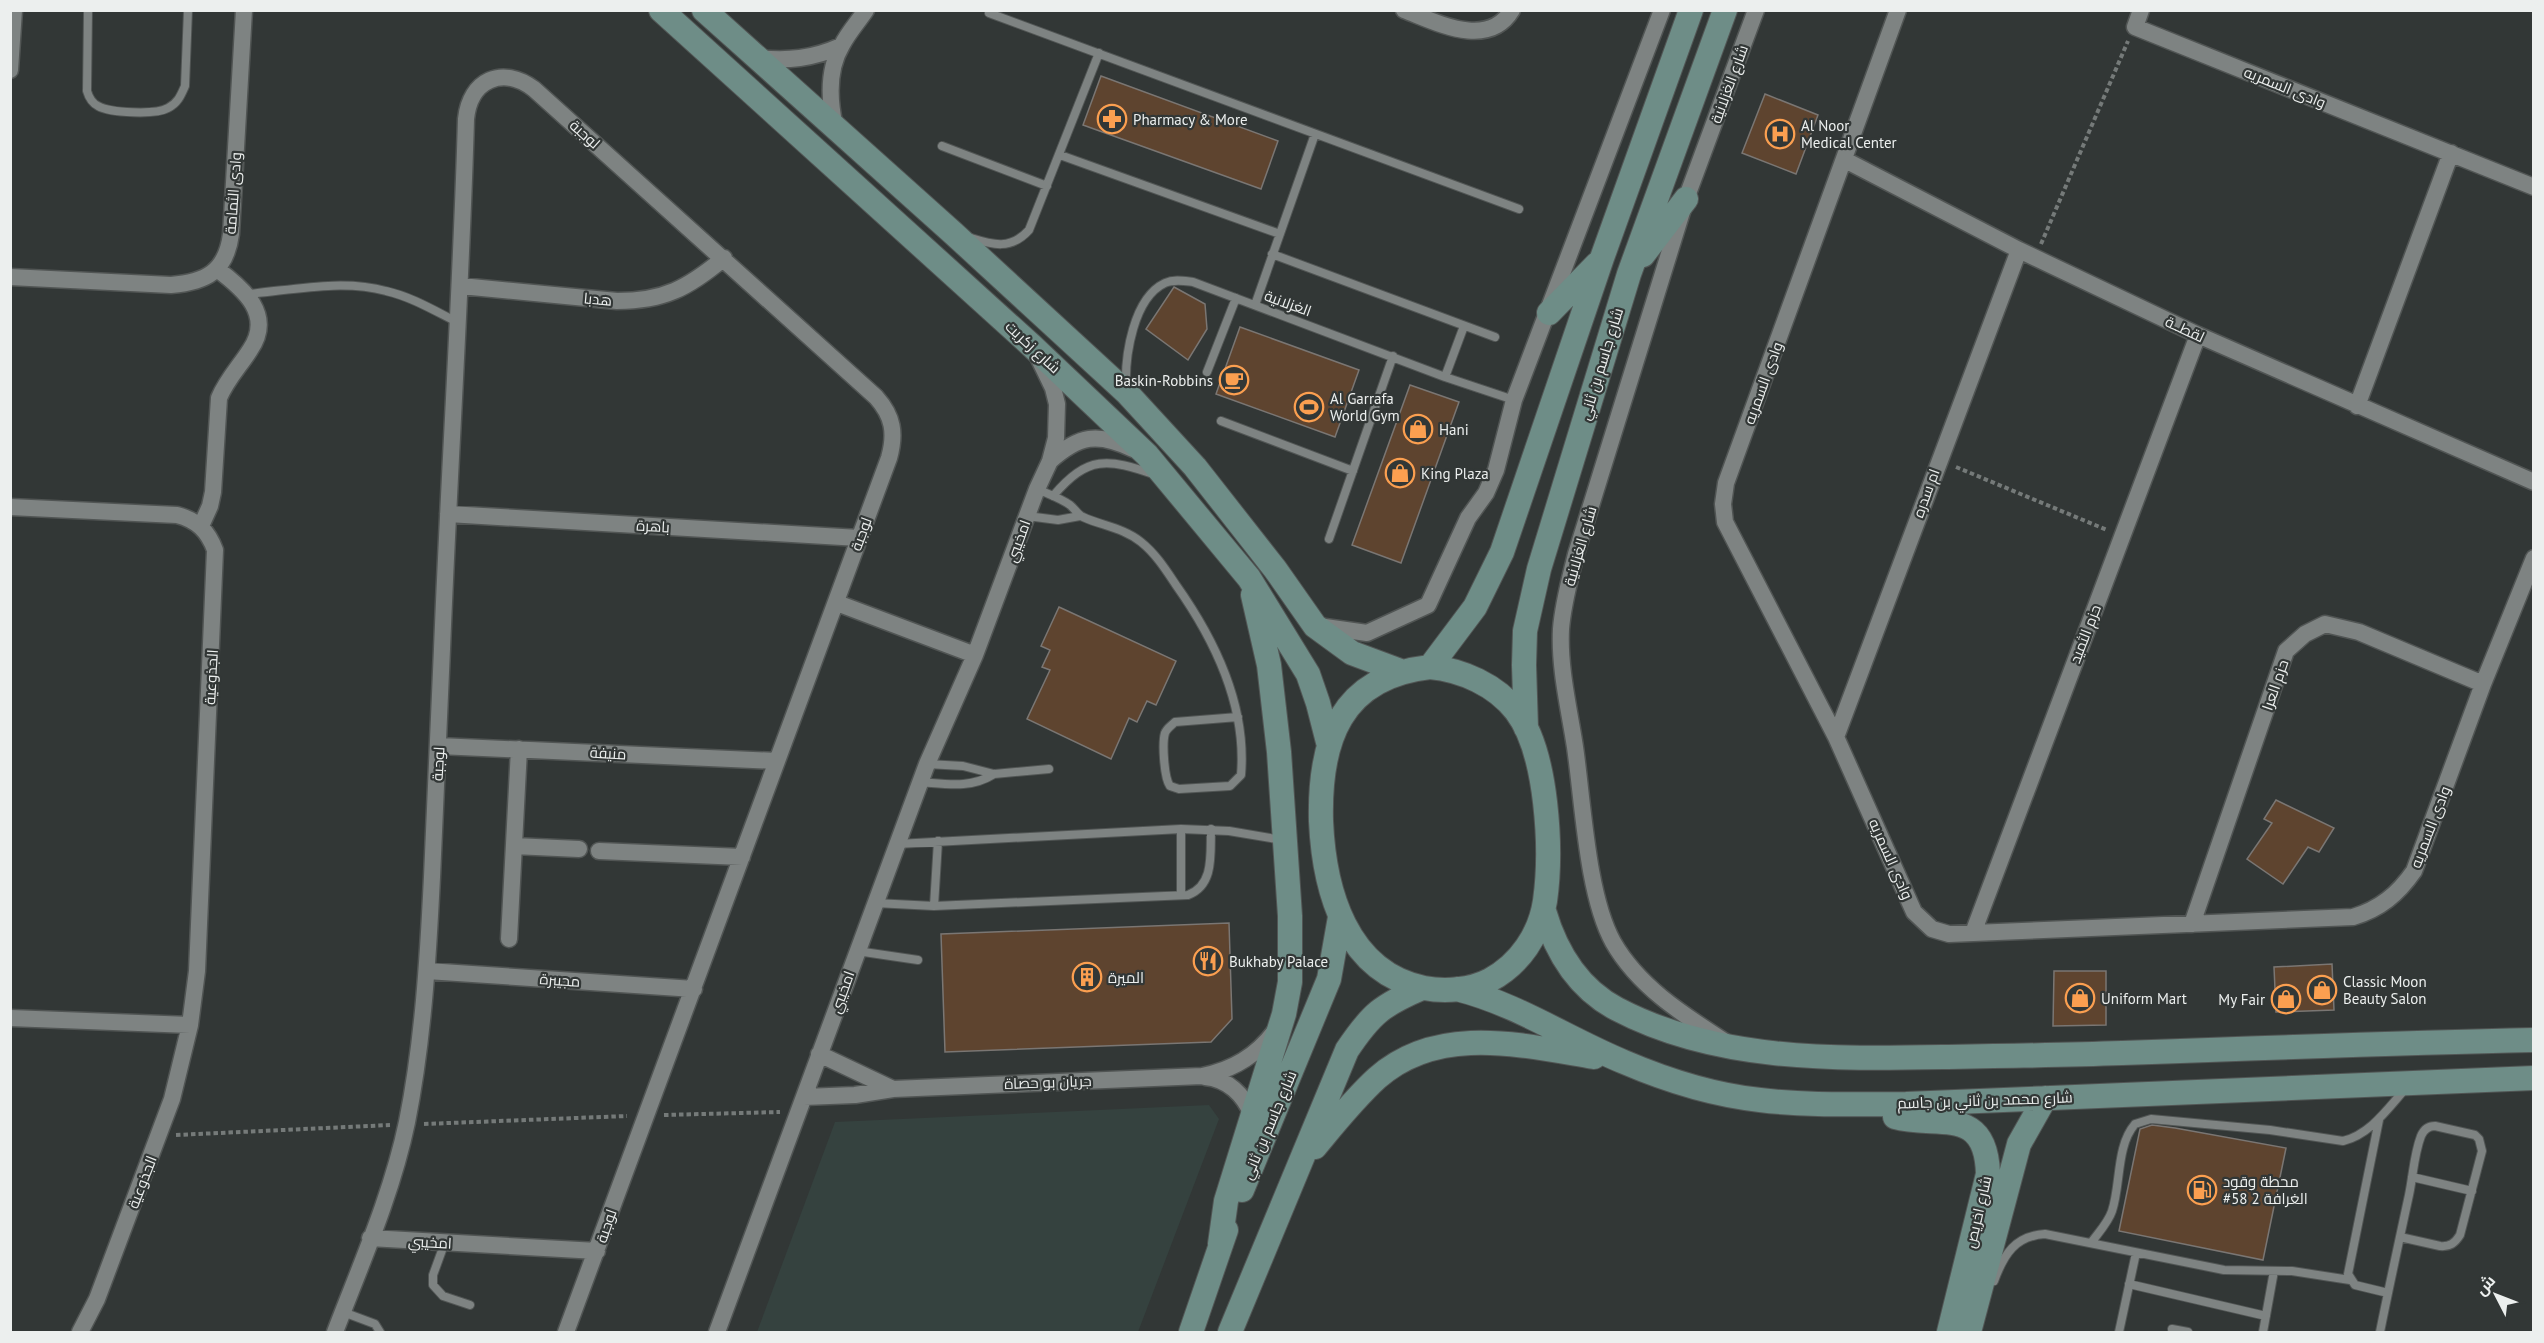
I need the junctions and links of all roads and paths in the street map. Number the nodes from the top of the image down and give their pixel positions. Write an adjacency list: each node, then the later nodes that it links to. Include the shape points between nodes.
1 (14, 10): 21 (street)
2 (88, 10): 3 (lane, via 87,91 92,102 104,109 151,113 169,108 185,86)
3 (188, 10)
4 (244, 10): 39 (street, وادى الثمامة, via 231,234 225,259)
5 (662, 10): 51 (main road, شارع زكريت)
6 (704, 10): 20 (main road, شارع زكريت)
7 (866, 10): 18 (street)
8 (1404, 10): 9 (street, via 1457,30 1477,32 1494,27)
9 (1512, 10)
10 (1662, 10): 46 (street)
11 (1691, 10): 37 (main road, شارع جاسم بن ثاني)
12 (1725, 10): 40 (main road, شارع جاسم بن ثاني)
13 (1756, 10): 30 (street, شارع الغزلانية)
14 (1898, 10): 27 (street, وادى السمريه)
15 (2141, 10): 17 (street)
16 (989, 13): 19 (lane)
17 (2135, 27): 25 (street, وادى السمريه); 38 (path)
18 (841, 46): 20 (street, via 801,59); 22 (street, via 830,89)
19 (1099, 54): 23 (lane); 26 (lane)
20 (757, 58): 22 (main road, شارع زكريت)
21 (10, 70)
22 (835, 127): 32 (main road, شارع زكريت)
23 (1315, 134): 31 (lane); 33 (lane)
24 (942, 146): 28 (lane)
25 (2451, 153): 29 (street, وادى السمريه); 57 (street)
26 (1060, 155): 28 (lane); 33 (lane)
27 (1845, 160): 34 (street, لقطــة); 85 (street, وادى السمريه, via 1726,483 1723,504 1725,522)
28 (1047, 186): 32 (lane, via 1029,230 1016,242 999,245)
29 (2534, 187)
30 (1686, 199): 40 (main road); 121 (street, شارع الغزلانية, via 1576,554 1561,631 1595,888 1612,941 1647,985 1679,1012)
31 (1519, 209)
32 (953, 233): 55 (main road, شارع زكريت)
33 (1280, 234): 35 (lane)
34 (2019, 250): 38 (street, لقطــة); 60 (street, ام سدره)
35 (1272, 254): 45 (lane); 48 (lane)
36 (724, 258): 42 (street, هدبا, via 685,287 664,297 640,301); 42 (street, لوجبة, via 534,88 502,77 480,87 467,107); 73 (street, لوجبة, via 887,409 893,425 893,442)
37 (1602, 258): 46 (main road); 80 (main road, شارع جاسم بن ثاني, via 1502,552 1475,607)
38 (2035, 258): 49 (street, لقطــة)
39 (217, 269): 41 (street, via 195,282 171,285); 43 (street)
40 (1629, 274): 84 (main road, شارع جاسم بن ثاني, via 1532,595 1525,643)
41 (10, 277)
42 (461, 286): 47 (street, لوجبة)
43 (248, 294): 47 (lane, via 336,285 372,288 405,297); 71 (street, via 258,315 258,332 219,398 213,492)
44 (1236, 298): 45 (lane, الغزلانية); 53 (lane); 55 (lane, الغزلانية, via 1179,280 1153,292 1131,336 1125,368)
45 (1255, 305): 52 (lane, الغزلانية)
46 (1549, 313): 56 (street)
47 (459, 323): 68 (street, لوجبة)
48 (1464, 326): 50 (lane); 54 (lane)
49 (2198, 335): 57 (street, لقطــة); 72 (street, حزم الثميد)
50 (1495, 337)
51 (1032, 346): 59 (main road, شارع زكريت); 61 (street, امخيبي, via 1050,380 1057,404 1056,438)
52 (1393, 356): 54 (lane, الغزلانية); 62 (lane)
53 (1207, 372)
54 (1445, 377): 56 (lane, الغزلانية)
55 (1127, 393): 78 (main road, شارع زكريت, via 1195,467)
56 (1514, 400): 78 (street, via 1496,470 1468,518 1428,605 1367,633)
57 (2357, 406): 64 (street, لقطــة)
58 (1221, 421): 62 (lane)
59 (1147, 455): 61 (street, امخيبي, via 1118,442 1088,438 1069,445); 63 (main road, شارع زكريت)
60 (1939, 460): 72 (path); 85 (street, ام سدره)
61 (1050, 462): 65 (street, امخيبي)
62 (1353, 471): 74 (lane)
63 (1167, 479): 66 (lane, via 1124,464 1106,463 1077,472); 76 (main road, شارع زكريت)
64 (2534, 482)
65 (1037, 489): 66 (lane); 69 (street, امخيبي)
66 (1053, 496): 70 (lane)
67 (10, 507): 71 (street, via 177,514)
68 (448, 514): 73 (street, باهرة); 87 (street, لوجبة)
69 (1027, 516): 70 (lane, via 1058,520); 79 (street, امخيبي)
70 (1080, 516): 83 (lane, via 1131,535 1159,560 1213,642)
71 (201, 526): 119 (street, الجذوعية, via 211,538 216,563 197,971)
72 (2122, 536): 109 (street, حزم الثميد)
73 (859, 538): 77 (street, لوجبة)
74 (1329, 539)
75 (2534, 558): 82 (street, وادى السمريه)
76 (1249, 578): 86 (main road, شارع زكريت, via 1308,674); 96 (main road, via 1269,665)
77 (837, 603): 79 (street); 89 (street, لوجبة)
78 (1315, 626): 81 (main road, شارع زكريت, via 1352,653)
79 (975, 655): 90 (street, امخيبي)
80 (1430, 667): 81 (main road); 84 (main road, via 1459,672 1484,684 1516,712)
81 (1403, 672): 86 (main road, via 1364,692 1344,713)
82 (2483, 684): 108 (street, وادى السمريه, via 2414,871 2391,898 2373,911 2353,917); 108 (street, حزم العرا, via 2360,632 2325,624 2306,634 2286,651)
83 (1238, 717): 83 (lane, via 1242,766 1237,782 1222,787 1170,786 1164,745 1168,728 1175,723)
84 (1526, 728): 106 (main road, via 1540,772 1546,818 1548,867)
85 (1836, 737): 109 (street, وادى السمريه, via 1914,912 1925,925 1940,932)
86 (1328, 742): 107 (main road, via 1321,797 1323,847)
87 (439, 746): 88 (street, منيفة); 113 (street, لوجبة)
88 (519, 749): 89 (street, منيفة); 99 (street)
89 (777, 761): 102 (street, لوجبة)
90 (927, 764): 92 (lane); 93 (street, امخيبي)
91 (1049, 769): 92 (lane)
92 (994, 774): 93 (lane, via 966,785)
93 (920, 782): 98 (street, امخيبي)
94 (1181, 829): 95 (lane); 97 (lane); 103 (lane)
95 (1211, 829): 96 (lane); 103 (lane, via 1205,883 1195,892)
96 (1285, 840): 117 (main road, via 1290,982)
97 (938, 841): 98 (lane); 105 (lane)
98 (896, 844): 104 (street, امخيبي)
99 (514, 846): 100 (street); 110 (street)
100 (579, 849)
101 (599, 851): 102 (street)
102 (742, 857): 115 (street, لوجبة)
103 (1181, 895): 105 (lane)
104 (875, 903): 105 (lane); 111 (street, امخيبي)
105 (934, 906)
106 (1544, 910): 116 (main road, via 1539,928 1512,964 1485,982); 121 (main road, via 1562,956 1591,992 1647,1023)
107 (1340, 917): 114 (main road, via 1368,959 1393,977); 143 (main road, شارع جاسم بن ثاني, via 1329,979 1317,1013)
108 (2192, 924): 109 (street, وادى السمريه)
109 (1973, 933)
110 (509, 939)
111 (857, 951): 112 (lane); 122 (street, امخيبي)
112 (918, 960)
113 (427, 971): 115 (street, مجيبرة); 134 (street, لوجبة)
114 (1422, 988): 116 (main road); 136 (main road, via 1389,1002 1367,1021 1347,1050)
115 (694, 989): 132 (street, لوجبة)
116 (1457, 989): 123 (main road, شارع محمد بن ثاني بن جاسم, via 1505,1004)
117 (1284, 1014): 124 (street, جريان بو حصاة, via 1266,1043 1253,1055 1228,1069); 131 (main road)
118 (10, 1018): 119 (street)
119 (189, 1026): 135 (street, الجذوعية, via 172,1100)
120 (2534, 1040): 121 (main road, via 1862,1059 1813,1058)
121 (1732, 1046)
122 (819, 1054): 127 (street, جريان بو حصاة); 129 (street, امخيبي)
123 (1624, 1062): 130 (main road, شارع محمد بن ثاني بن جاسم, via 1698,1088 1758,1100); 136 (main road, via 1499,1042 1466,1042 1430,1049 1401,1061 1378,1077)
124 (1202, 1076): 127 (street, جريان بو حصاة); 131 (street, جريان بو حصاة, via 1235,1090)
125 (2534, 1078): 126 (main road, شارع محمد بن ثاني بن جاسم)
126 (2410, 1083): 128 (main road, شارع محمد بن ثاني بن جاسم); 133 (lane)
127 (894, 1089): 129 (street, جريان بو حصاة)
128 (2045, 1098): 130 (main road, شارع محمد بن ثاني بن جاسم); 153 (main road, شارع اخريص, via 2019,1144)
129 (801, 1104): 132 (path); 159 (street, امخيبي)
130 (1868, 1104): 162 (main road, شارع اخريص, via 1900,1118 1956,1122 1981,1142 1988,1157 1988,1174)
131 (1252, 1115): 143 (main road, via 1226,1201)
132 (645, 1116): 134 (path); 144 (street, لوجبة)
133 (2379, 1119): 142 (lane, via 2360,1135 2343,1141 2260,1128 2142,1120 2129,1130 2113,1209); 147 (lane, via 2348,1266)
134 (406, 1125): 135 (path); 140 (street, لوجبة)
135 (159, 1136): 155 (street, الجذوعية, via 97,1299)
136 (1299, 1168): 161 (main road)
137 (2412, 1177): 138 (lane); 138 (lane, via 2421,1135 2429,1126 2469,1133 2479,1139 2482,1151); 139 (lane)
138 (2472, 1191): 139 (lane, via 2460,1235 2452,1244 2440,1246)
139 (2400, 1237): 149 (lane)
140 (370, 1238): 141 (street, امخيبي); 151 (street, لوجبة)
141 (445, 1242): 144 (street, امخيبي); 150 (lane, via 433,1285 443,1296)
142 (2091, 1243): 145 (lane); 153 (lane, via 2045,1234 2023,1238 2006,1253)
143 (1220, 1244): 160 (main road, شارع جاسم بن ثاني)
144 (597, 1251): 158 (street, لوجبة)
145 (2136, 1252): 146 (lane, via 2224,1270); 148 (lane)
146 (2274, 1271): 147 (lane); 152 (lane)
147 (2350, 1280): 149 (lane, via 2361,1288)
148 (2129, 1284): 152 (lane); 163 (lane)
149 (2388, 1293): 166 (lane)
150 (470, 1305)
151 (343, 1312): 156 (street, لوجبة); 157 (lane, via 375,1324)
152 (2266, 1316): 165 (lane)
153 (1970, 1328)
154 (2172, 1329): 164 (lane)
155 (80, 1332)
156 (335, 1332)
157 (380, 1332)
158 (566, 1332)
159 (717, 1332)
160 (1191, 1332)
161 (1230, 1332)
162 (1948, 1332)
163 (2119, 1332)
164 (2188, 1332)
165 (2263, 1332)
166 (2380, 1332)

